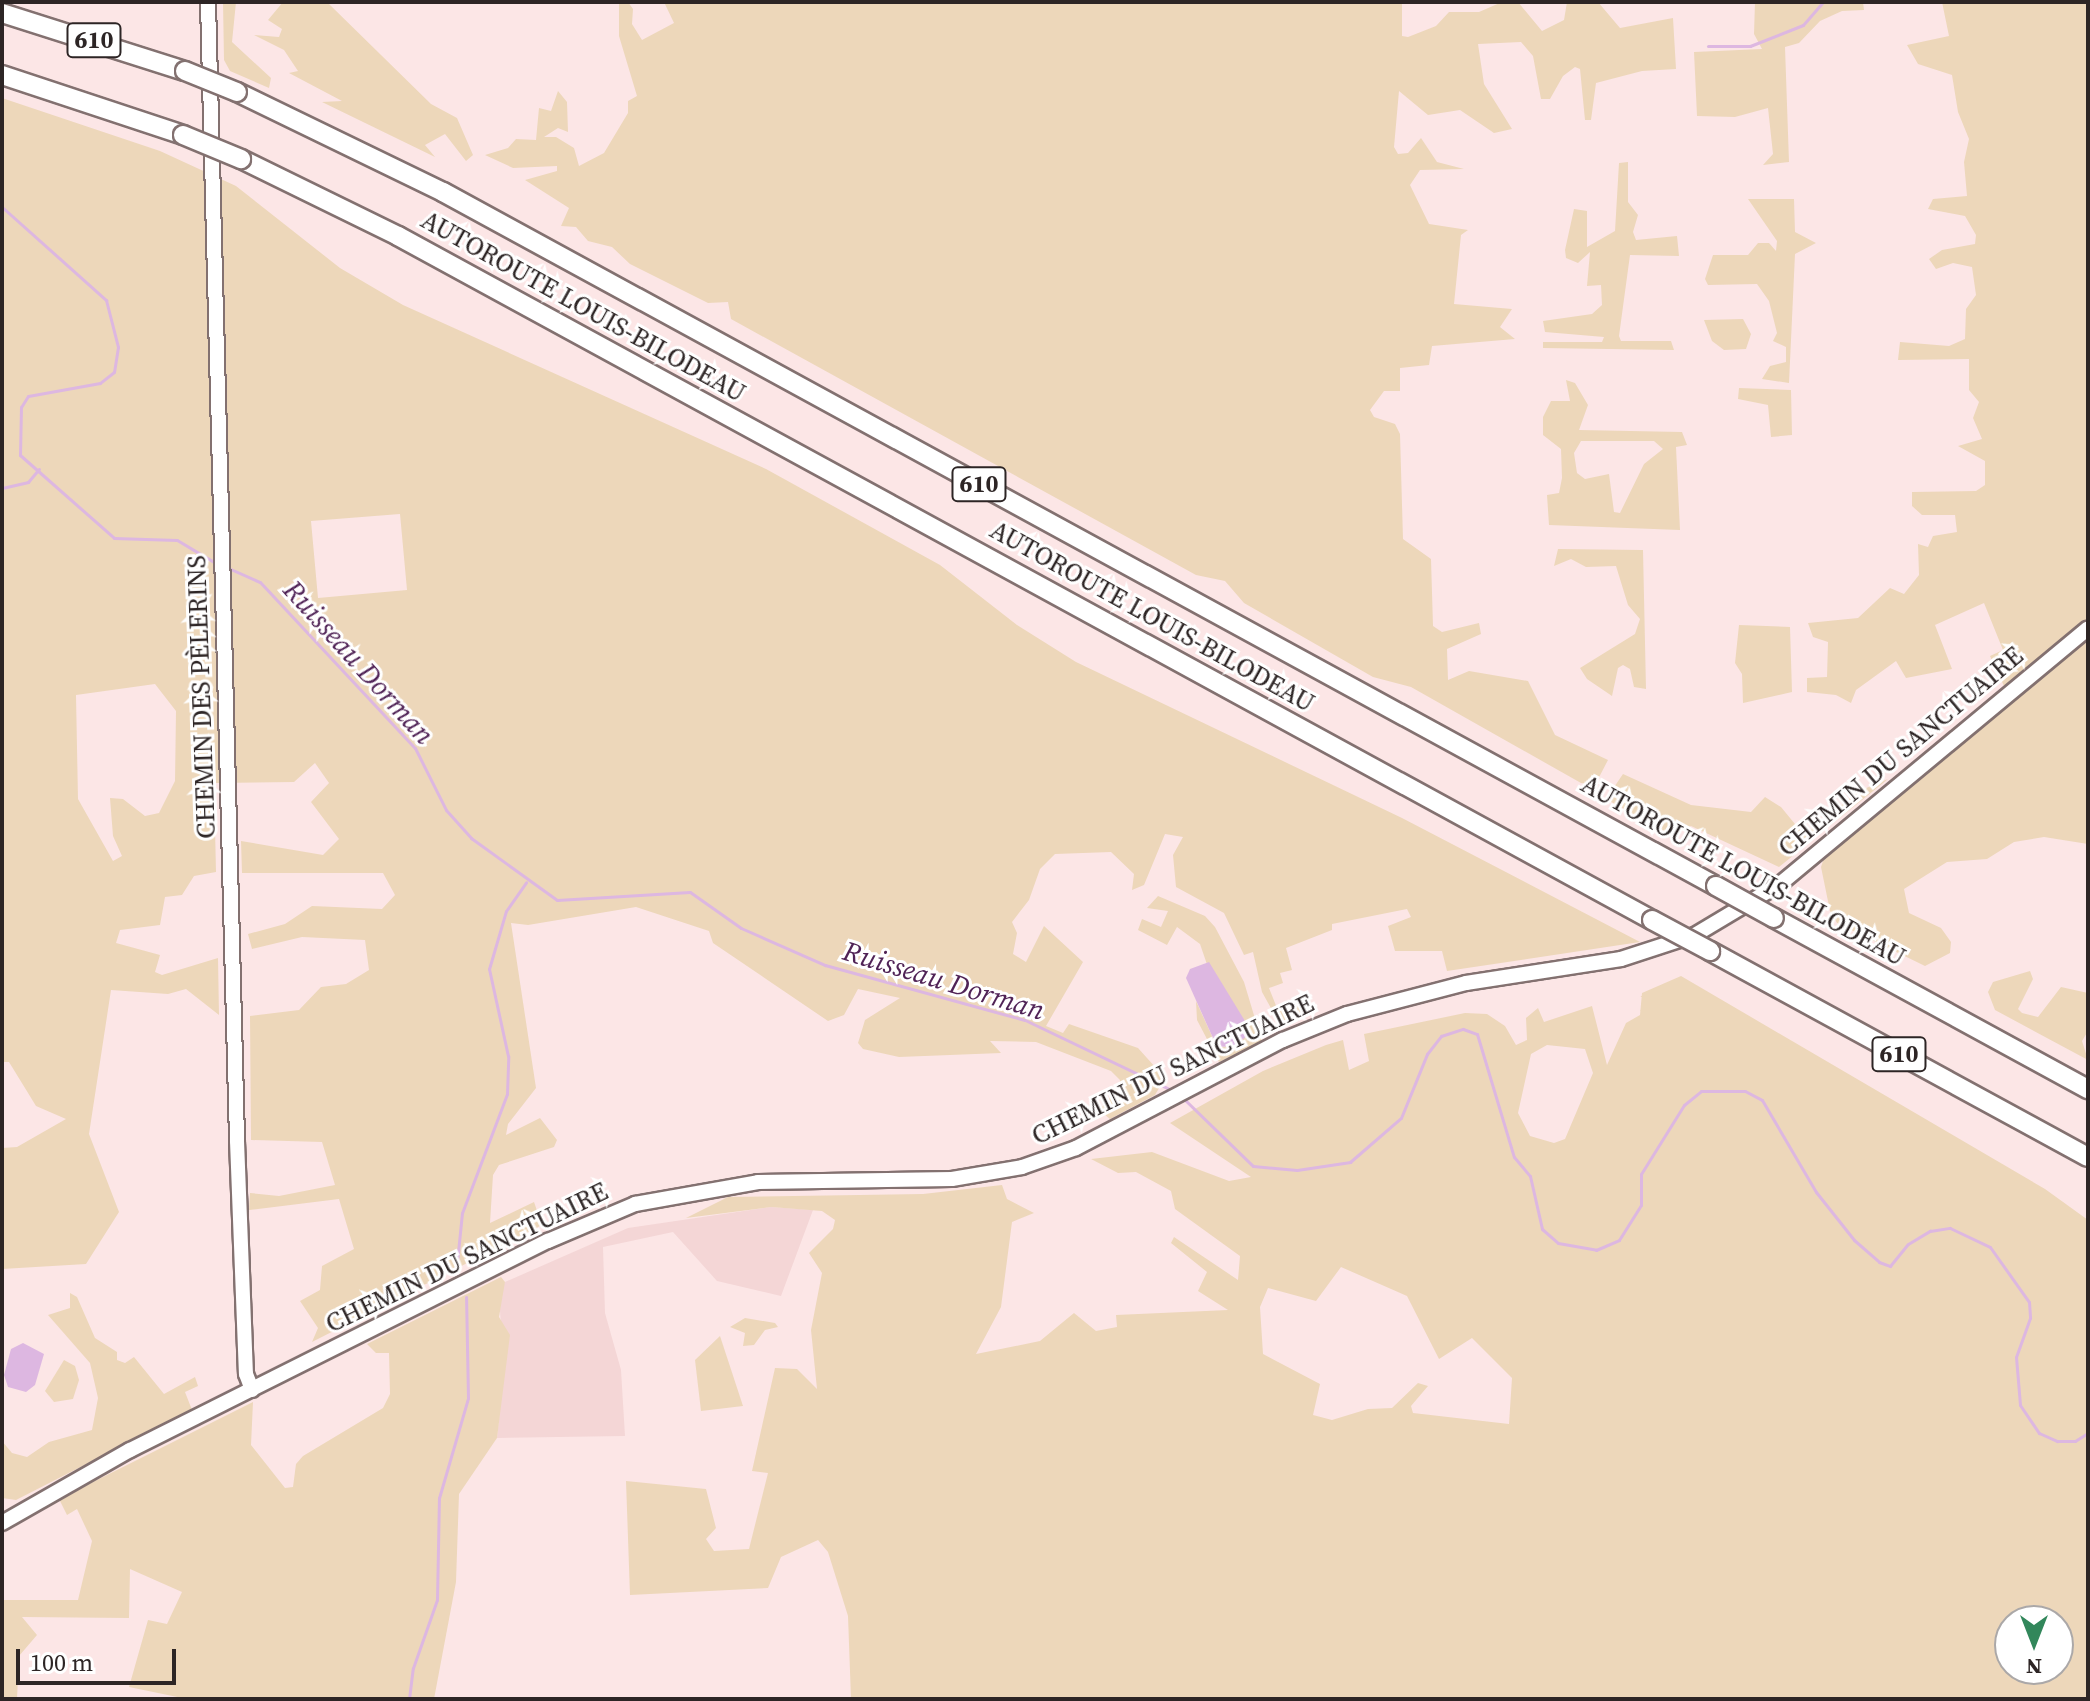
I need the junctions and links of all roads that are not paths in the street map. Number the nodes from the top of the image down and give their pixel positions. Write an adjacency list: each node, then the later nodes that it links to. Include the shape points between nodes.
1 (208, 2): 7 (street, CHEMIN DES PÈLERINS, via 237,1141 246,1374)
2 (2, 13): 5 (highway, AUTOROUTE LOUIS-BILODEAU / 610, bridge, via 237,92 443,192)
3 (2, 75): 6 (highway, AUTOROUTE LOUIS-BILODEAU / 610, bridge, via 183,135 417,246)
4 (2088, 628): 7 (street, CHEMIN DU SANCTUAIRE, via 1797,870 1726,920 1633,956 1466,983 1367,1008 1289,1037 1076,1148 1007,1171 921,1181 758,1182 635,1204 554,1238)
5 (2088, 1089)
6 (2088, 1157)
7 (252, 1390): 8 (street, CHEMIN DU SANCTUAIRE, via 74,1480)
8 (2, 1523)

